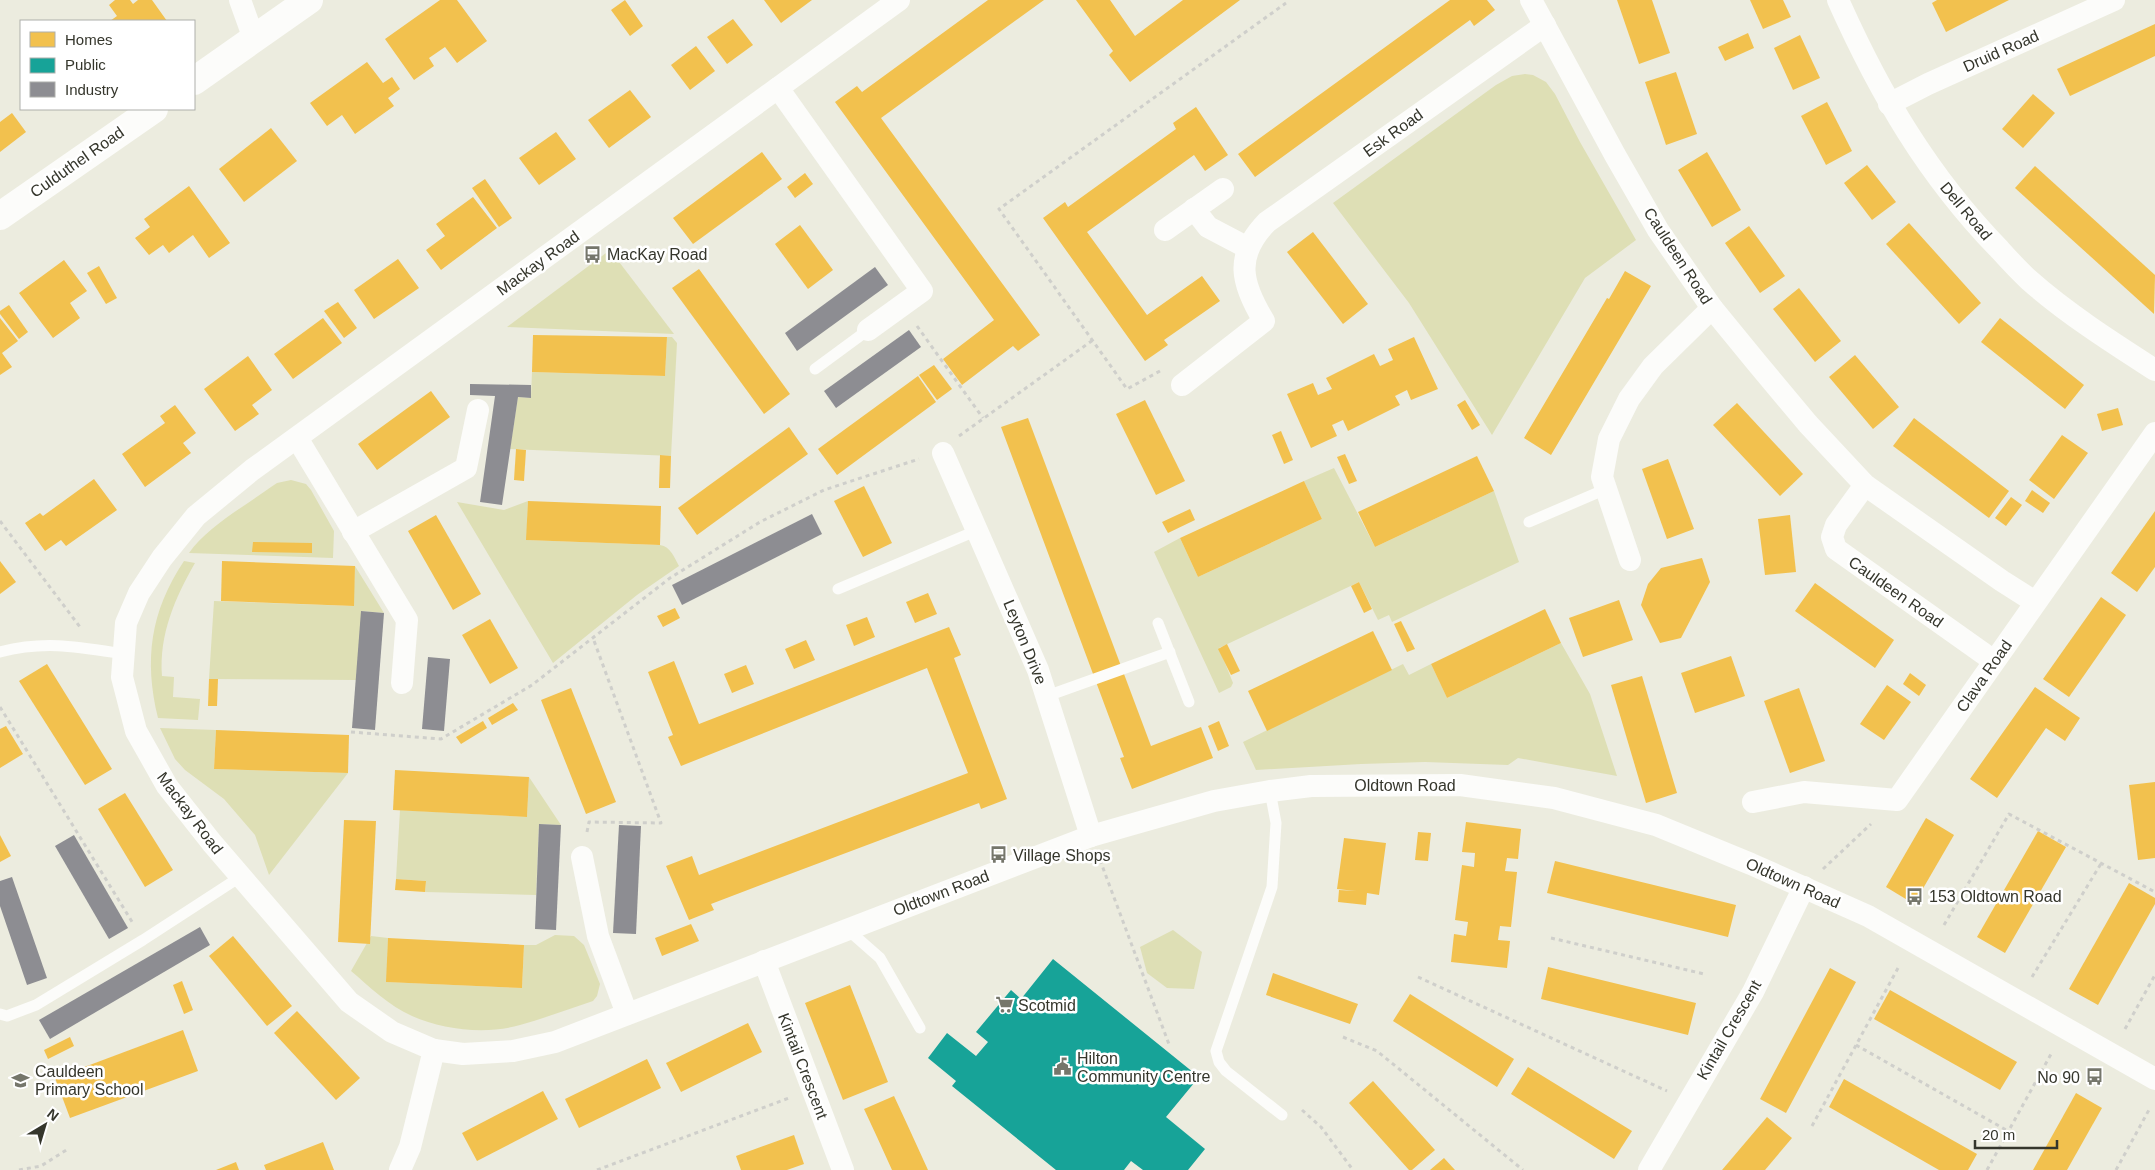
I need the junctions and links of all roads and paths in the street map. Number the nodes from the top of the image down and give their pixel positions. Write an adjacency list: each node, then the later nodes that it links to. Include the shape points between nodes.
1 (240, 0): 9 (street)
2 (309, 0): 9 (main road)
3 (899, 0): 11 (street, Mackay Road)
4 (1531, 0): 8 (street, Cauldeen Road)
5 (1838, 0): 12 (street, Dell Road)
6 (2114, 0): 12 (street, Druid Road)
7 (1286, 3): 22 (path, via 999,209)
8 (1545, 25): 18 (street, Esk Road, via 1267,222); 20 (street, Cauldeen Road, via 1658,230)
9 (254, 39): 10 (main road)
10 (195, 80)
11 (778, 88): 19 (street, via 922,290); 29 (street, Mackay Road)
12 (1889, 104): 24 (street, Dell Road, via 1928,165 1969,218 2029,280)
13 (153, 110): 16 (main road, Culduthel Road)
14 (1222, 189): 15 (street)
15 (1194, 209): 17 (street); 18 (street, via 1208,227)
16 (0, 216)
17 (1165, 230)
18 (1248, 248): 25 (street, Esk Road, via 1244,263 1247,284 1252,301 1264,321)
19 (902, 306): 21 (street); 27 (path)
20 (1712, 308): 31 (street, Cauldeen Road, via 1808,424); 32 (street, via 1653,366 1629,399 1609,439 1602,477)
21 (868, 330): 23 (lane)
22 (1092, 340): 25 (path, via 1127,389 1162,370); 27 (path)
23 (815, 369)
24 (2155, 370)
25 (1182, 385)
26 (478, 410): 36 (street, via 466,468)
27 (983, 418): 30 (path, via 949,443)
28 (2155, 434): 39 (street, Clava Road)
29 (297, 438): 36 (street); 45 (street, Mackay Road, via 196,516 162,558 139,593 126,623)
30 (943, 453): 35 (street, Leyton Drive); 41 (path, via 824,490 760,522 670,578)
31 (1865, 484): 39 (street, Cauldeen Road); 46 (street, Cauldeen Road, via 1836,524 1832,537 1836,549)
32 (1606, 489): 34 (lane); 37 (street)
33 (0, 520): 42 (path)
34 (1529, 522)
35 (978, 530): 38 (lane); 48 (street, Leyton Drive)
36 (353, 532): 47 (street, via 407,620)
37 (1630, 560)
38 (838, 589)
39 (2035, 602): 46 (street, Clava Road)
40 (1158, 622): 44 (lane)
41 (593, 638): 51 (path, via 532,685 441,739); 56 (path, via 661,823 589,822)
42 (97, 650): 43 (lane, via 52,644); 45 (lane)
43 (0, 652)
44 (1170, 652): 48 (lane); 49 (lane)
45 (124, 654): 58 (street, Mackay Road, via 122,677 136,731 167,786)
46 (1994, 661): 53 (street, Clava Road)
47 (402, 684)
48 (1047, 696): 55 (street, Leyton Drive)
49 (1190, 702)
50 (0, 707): 64 (path)
51 (351, 732)
52 (1270, 790): 55 (street, Oldtown Road, via 1214,801); 59 (street, Oldtown Road, via 1310,786 1460,785 1554,798 1656,825); 86 (lane, via 1276,823 1272,887 1216,1051 1226,1071)
53 (1897, 800): 54 (street, via 1804,792); 59 (path)
54 (1753, 802)
55 (1091, 836): 62 (street, Oldtown Road); 77 (path)
56 (582, 857): 72 (street, via 598,936)
57 (2102, 862): 60 (path); 61 (path, via 2009,814); 69 (path)
58 (240, 877): 64 (lane); 78 (street, Mackay Road, via 349,1002 392,1032)
59 (1804, 887): 81 (street, Oldtown Road, via 1868,916); 83 (street, Kintail Crescent, via 1753,992)
60 (2155, 892)
61 (1944, 925)
62 (847, 929): 65 (street, Oldtown Road); 73 (lane, via 880,958)
63 (1551, 938): 67 (path)
64 (143, 940): 71 (lane, via 36,1005 7,1016)
65 (764, 961): 72 (street, Oldtown Road); 82 (street, Kintail Crescent)
66 (1898, 968): 76 (path)
67 (1704, 974)
68 (2155, 975): 74 (path)
69 (2032, 977)
70 (1418, 978): 83 (path)
71 (0, 1014)
72 (627, 1014): 79 (street, Oldtown Road, via 555,1042 513,1051)
73 (920, 1028)
74 (2125, 1029)
75 (1343, 1037): 95 (path, via 1377,1051)
76 (1856, 1045): 87 (path); 88 (path)
77 (1170, 1047)
78 (434, 1050): 79 (street, Mackay Road); 91 (street, via 410,1147)
79 (463, 1054)
80 (2051, 1054): 88 (path)
81 (2155, 1079)
82 (811, 1090): 92 (path); 93 (street, Kintail Crescent)
83 (1688, 1100): 96 (street, Kintail Crescent)
84 (1300, 1108): 94 (path, via 1321,1127)
85 (2150, 1108): 98 (path)
86 (1282, 1115)
87 (1812, 1126)
88 (2008, 1131): 97 (path)
89 (68, 1149): 90 (path, via 41,1166)
90 (19, 1170)
91 (400, 1170)
92 (597, 1170)
93 (842, 1170)
94 (1353, 1170)
95 (1523, 1170)
96 (1649, 1170)
97 (1987, 1170)
98 (2116, 1170)

